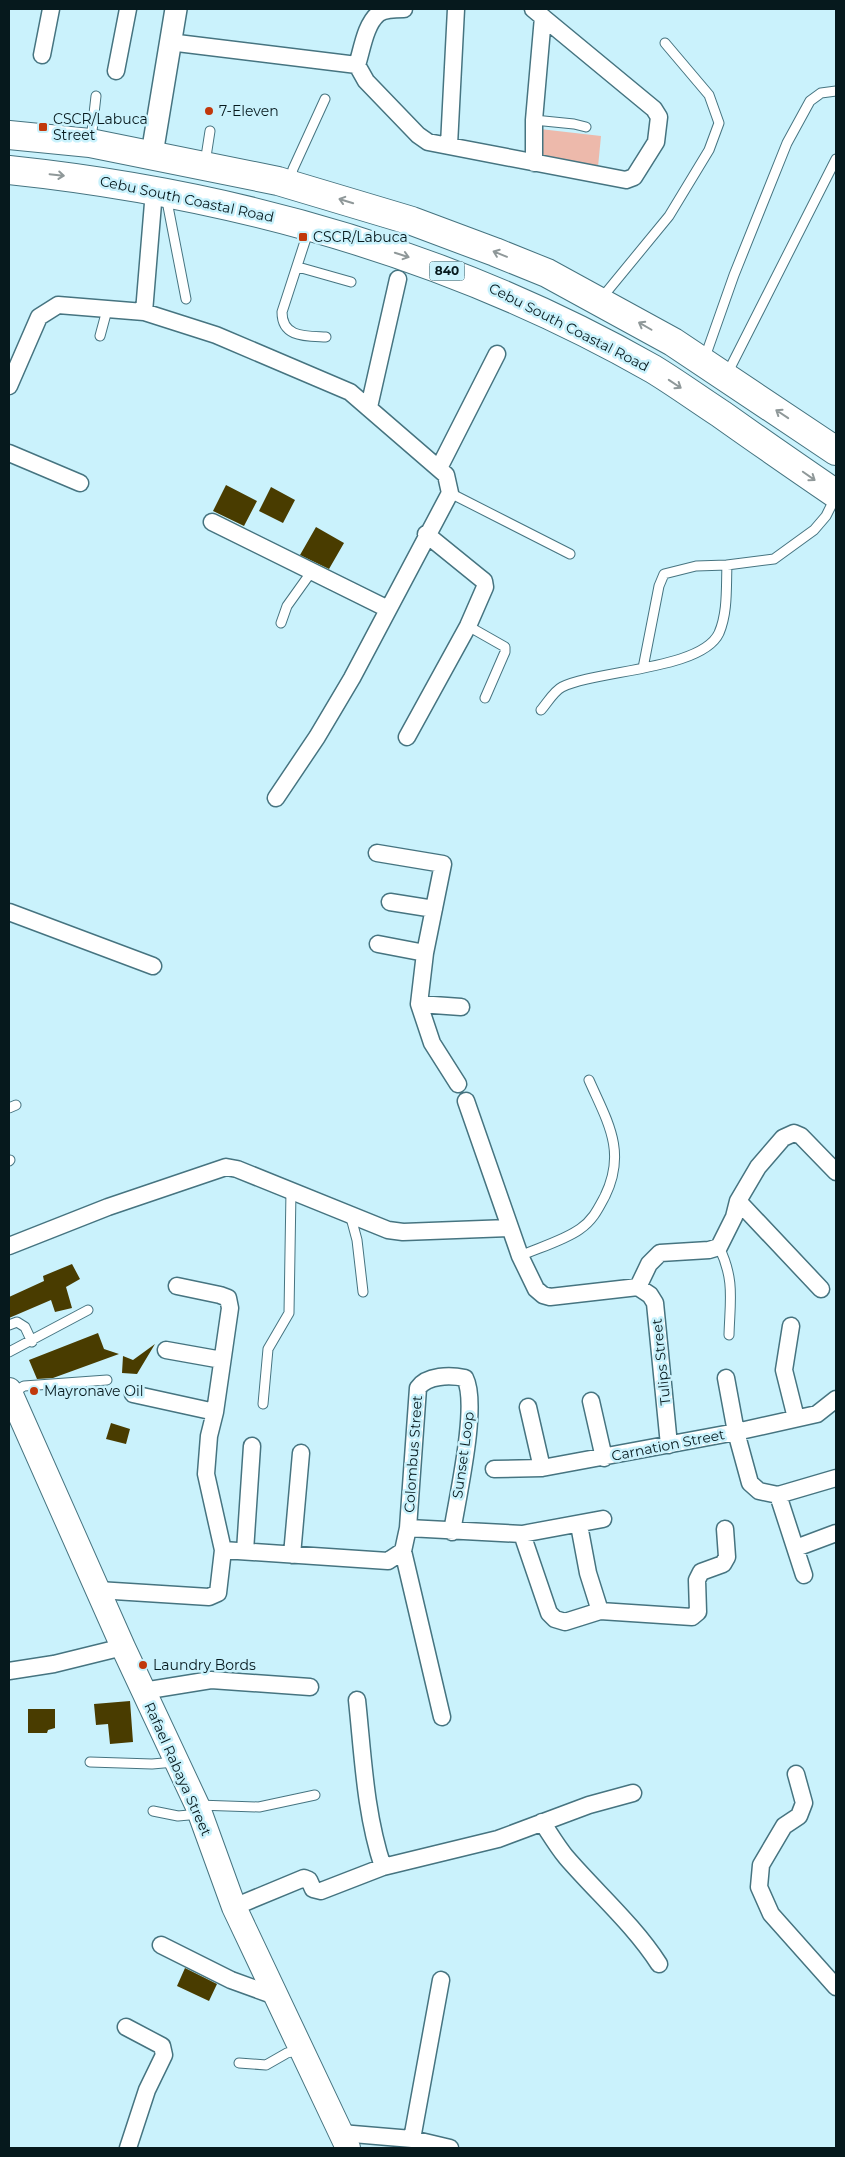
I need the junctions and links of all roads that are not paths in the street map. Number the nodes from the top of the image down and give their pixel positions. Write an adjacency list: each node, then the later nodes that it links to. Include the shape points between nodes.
1 (51, 9): 9 (street)
2 (128, 9): 11 (street)
3 (176, 9): 7 (street)
4 (404, 9): 10 (street, via 378,14 371,23)
5 (456, 9): 20 (street)
6 (538, 13): 15 (street); 23 (street, via 659,116 656,142 634,177 626,180)
7 (169, 42): 10 (street); 21 (street)
8 (665, 43): 33 (lane, via 709,95 719,122 709,150 669,216)
9 (42, 55)
10 (357, 65): 20 (street, via 366,81 418,135 428,142)
11 (116, 71)
12 (836, 91): 39 (lane, via 821,92 810,101 787,143)
13 (96, 96): 19 (lane)
14 (325, 99): 26 (lane)
15 (534, 120): 16 (lane); 23 (street)
16 (586, 127)
17 (210, 131): 24 (lane)
18 (9, 135): 19 (highway, 840)
19 (90, 143): 21 (highway, 840)
20 (449, 146): 23 (street)
21 (152, 154): 24 (highway, 840)
22 (836, 159): 40 (lane)
23 (534, 163)
24 (204, 165): 26 (highway, 840)
25 (9, 170): 27 (highway, Cebu South Coastal Road / 840, one-way to 27, via 86,178)
26 (289, 184): 33 (highway, 840, one-way to 26, via 547,273 495,252 412,221)
27 (160, 192): 28 (highway, Cebu South Coastal Road / 840, via 272,215); 32 (lane); 35 (street)
28 (310, 227): 29 (lane); 48 (highway, Cebu South Coastal Road / 840, one-way to 48, via 480,283 535,307 654,370)
29 (298, 267): 31 (lane); 37 (lane, via 282,312 282,323 290,333)
30 (398, 279): 42 (street)
31 (350, 282)
32 (186, 299)
33 (600, 301): 39 (highway, 840, one-way to 33)
34 (107, 310): 35 (street); 36 (lane); 41 (street, via 58,305 45,311 39,317)
35 (144, 312): 42 (street, via 216,335 350,392)
36 (100, 336)
37 (326, 337)
38 (497, 354): 45 (street)
39 (703, 361): 40 (highway, 840)
40 (726, 376): 43 (highway, 840, one-way to 40)
41 (9, 386)
42 (369, 407): 45 (street)
43 (836, 451)
44 (9, 453): 46 (street)
45 (439, 468): 47 (street, via 449,481)
46 (80, 483)
47 (450, 493): 50 (street); 51 (lane)
48 (836, 495): 52 (lane, via 826,516 814,530 774,559)
49 (212, 522): 53 (street)
50 (426, 534): 54 (street); 56 (street, via 484,581 485,586)
51 (570, 554)
52 (727, 565): 57 (lane, via 726,604 718,634 706,647 692,654); 57 (lane, via 696,566 664,574)
53 (312, 571): 54 (street); 55 (lane, via 287,606)
54 (388, 609): 61 (street, via 337,703)
55 (281, 623)
56 (468, 626): 58 (lane, via 505,647); 60 (street)
57 (643, 668): 59 (lane, via 560,687)
58 (485, 698)
59 (541, 710)
60 (407, 737)
61 (276, 798)
62 (377, 853): 64 (street, via 443,864)
63 (390, 902): 64 (street)
64 (434, 909): 67 (street)
65 (9, 912): 68 (street)
66 (378, 944): 67 (street)
67 (425, 952): 69 (street)
68 (153, 966)
69 (420, 1004): 70 (street); 72 (street, via 432,1043)
70 (461, 1007)
71 (589, 1080): 81 (lane, via 612,1131 616,1156 610,1185 596,1215 579,1230)
72 (458, 1084)
73 (466, 1101): 78 (street)
74 (836, 1172): 76 (street, via 801,1136 794,1133 783,1138 758,1167)
75 (291, 1190): 77 (street); 79 (street, via 237,1168 226,1167 108,1207); 101 (lane, via 289,1313 268,1349)
76 (738, 1201): 80 (street); 84 (street)
77 (350, 1214): 78 (street, via 388,1230 403,1232); 85 (lane, via 357,1240)
78 (509, 1228): 81 (street)
79 (9, 1246)
80 (719, 1247): 83 (street, via 660,1254 649,1264); 89 (lane, via 729,1269 732,1287)
81 (520, 1256): 83 (street, via 536,1289 550,1297)
82 (177, 1286): 93 (street, via 228,1298 230,1308)
83 (638, 1287): 106 (street, Tulips Street, via 655,1303)
84 (821, 1289)
85 (363, 1292)
86 (88, 1310): 90 (lane, via 42,1333)
87 (9, 1326): 90 (lane, via 17,1322 21,1324)
88 (791, 1326): 104 (street, via 784,1370)
89 (729, 1335)
90 (32, 1342): 92 (lane)
91 (166, 1350): 93 (street)
92 (9, 1352)
93 (222, 1360): 103 (street)
94 (726, 1378): 105 (street)
95 (107, 1380): 97 (lane, via 24,1386)
96 (422, 1382): 116 (street, Colombus Street, via 418,1388); 118 (street, Sunset Loop, via 456,1376 465,1378 469,1386 471,1407)
97 (10, 1392): 127 (main road, Rafael Rabaya Street)
98 (133, 1394): 103 (street)
99 (836, 1399): 104 (street, Carnation Street, via 817,1414)
100 (591, 1401): 109 (street)
101 (263, 1404)
102 (528, 1407): 110 (street)
103 (215, 1412): 122 (street, via 206,1474)
104 (796, 1418): 105 (street, Carnation Street)
105 (736, 1432): 106 (street, Carnation Street); 113 (street, via 750,1483 759,1491)
106 (669, 1445): 109 (street, Carnation Street)
107 (252, 1446): 123 (street)
108 (301, 1453): 125 (street)
109 (604, 1458): 110 (street, Carnation Street)
110 (542, 1468): 111 (street, Carnation Street)
111 (494, 1469)
112 (836, 1478): 113 (street)
113 (778, 1495): 121 (street)
114 (603, 1519): 115 (street)
115 (579, 1525): 120 (street); 128 (street, via 588,1573)
116 (408, 1528): 118 (street); 124 (street, Colombus Street)
117 (725, 1529): 128 (street, via 727,1557 723,1564 701,1572 697,1580 698,1612 692,1617)
118 (452, 1532): 120 (street)
119 (836, 1533): 121 (street)
120 (522, 1534): 128 (street, via 549,1613 555,1619 565,1622)
121 (796, 1548): 126 (street)
122 (223, 1550): 123 (street); 127 (street, via 218,1593 208,1597)
123 (245, 1551): 125 (street)
124 (403, 1551): 125 (street, via 388,1561); 134 (street)
125 (292, 1556)
126 (804, 1575)
127 (98, 1590): 129 (main road, Rafael Rabaya Street)
128 (600, 1611)
129 (123, 1647): 130 (street); 132 (main road, Rafael Rabaya Street)
130 (9, 1671)
131 (310, 1687): 132 (street, via 211,1680)
132 (143, 1691): 136 (main road, Rafael Rabaya Street)
133 (357, 1700): 143 (street, via 368,1803)
134 (442, 1717)
135 (90, 1762): 136 (lane)
136 (178, 1762): 141 (main road, Rafael Rabaya Street)
137 (796, 1774): 148 (street, via 804,1803 799,1816 784,1826 761,1865 758,1887 771,1914)
138 (633, 1793): 142 (street, via 589,1804)
139 (315, 1796): 141 (lane, via 259,1807)
140 (153, 1810): 141 (lane, via 178,1816)
141 (199, 1810): 144 (main road, Rafael Rabaya Street)
142 (542, 1822): 143 (street, via 498,1839); 146 (street, via 565,1855 645,1942)
143 (383, 1867): 144 (street, via 321,1891 313,1890 309,1880 304,1878)
144 (234, 1907): 149 (main road, Rafael Rabaya Street)
145 (161, 1945): 149 (street, via 231,1980)
146 (660, 1964)
147 (441, 1980): 153 (street)
148 (836, 1987)
149 (275, 1996): 151 (main road, Rafael Rabaya Street)
150 (126, 2027): 155 (street, via 162,2046 164,2055 147,2090)
151 (301, 2050): 152 (lane, via 287,2053 266,2065); 154 (main road, Rafael Rabaya Street)
152 (239, 2064)
153 (412, 2139): 154 (street); 156 (street)
154 (345, 2140)
155 (128, 2148)
156 (450, 2148)

